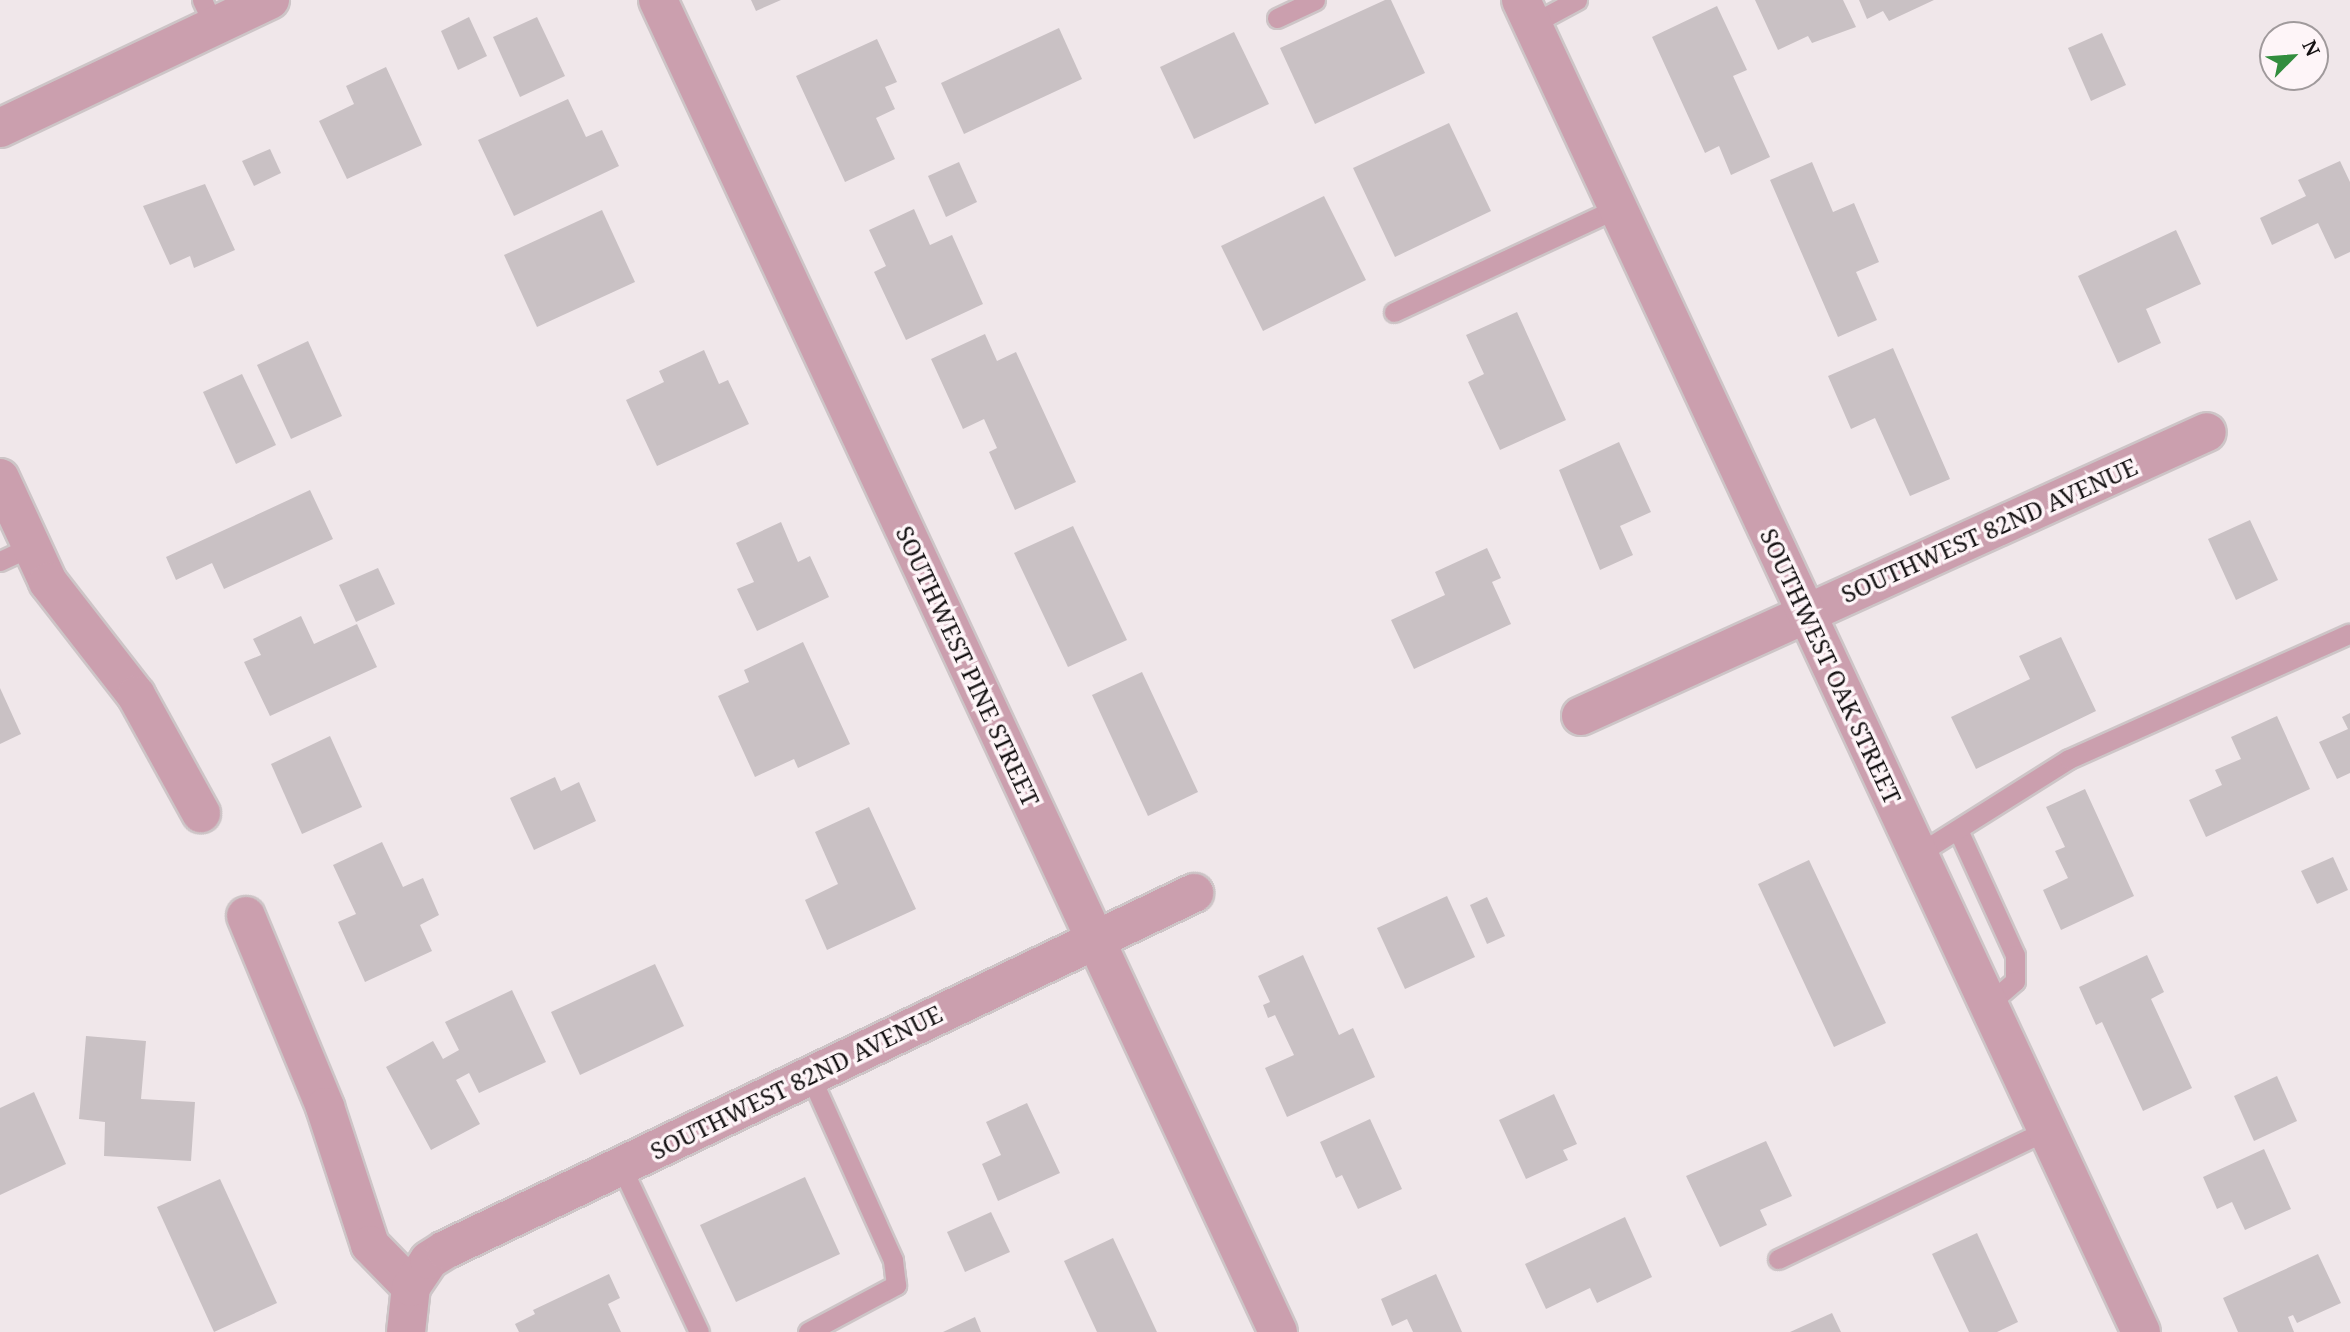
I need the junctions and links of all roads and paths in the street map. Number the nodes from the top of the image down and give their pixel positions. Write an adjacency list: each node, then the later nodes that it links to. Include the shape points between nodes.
1 (270, 0): 6 (street)
2 (657, 0): 22 (street, SOUTHWEST PINE STREET)
3 (1315, 0): 7 (lane)
4 (1577, 0): 5 (lane)
5 (1527, 12): 9 (street, SOUTHWEST OAK STREET)
6 (208, 13): 8 (street)
7 (1278, 18)
8 (0, 128)
9 (1617, 208): 10 (lane); 14 (street, SOUTHWEST OAK STREET)
10 (1394, 312)
11 (2207, 432): 14 (street, SOUTHWEST 82ND AVENUE)
12 (0, 478): 13 (street)
13 (16, 553): 17 (street, via 136,695)
14 (1806, 613): 16 (street, SOUTHWEST 82ND AVENUE); 19 (street, SOUTHWEST OAK STREET)
15 (2348, 634): 18 (lane, via 2069,759)
16 (1581, 716)
17 (201, 813)
18 (1958, 830): 19 (lane); 23 (lane, via 2015,955 2015,981)
19 (1919, 854): 23 (street, SOUTHWEST OAK STREET)
20 (1194, 893): 22 (street, SOUTHWEST 82ND AVENUE)
21 (246, 916): 28 (street, via 325,1107 370,1245)
22 (1095, 939): 24 (street, SOUTHWEST 82ND AVENUE); 32 (street, SOUTHWEST PINE STREET)
23 (1989, 1004): 25 (street, SOUTHWEST OAK STREET)
24 (810, 1076): 26 (street, SOUTHWEST 82ND AVENUE); 31 (lane, via 893,1260 896,1285 876,1300)
25 (2047, 1130): 27 (lane); 33 (street, SOUTHWEST OAK STREET)
26 (621, 1166): 28 (street, SOUTHWEST 82ND AVENUE, via 445,1250 424,1265); 30 (lane)
27 (1778, 1259)
28 (411, 1287): 29 (street)
29 (406, 1332)
30 (699, 1332)
31 (808, 1332)
32 (1278, 1332)
33 (2141, 1332)

